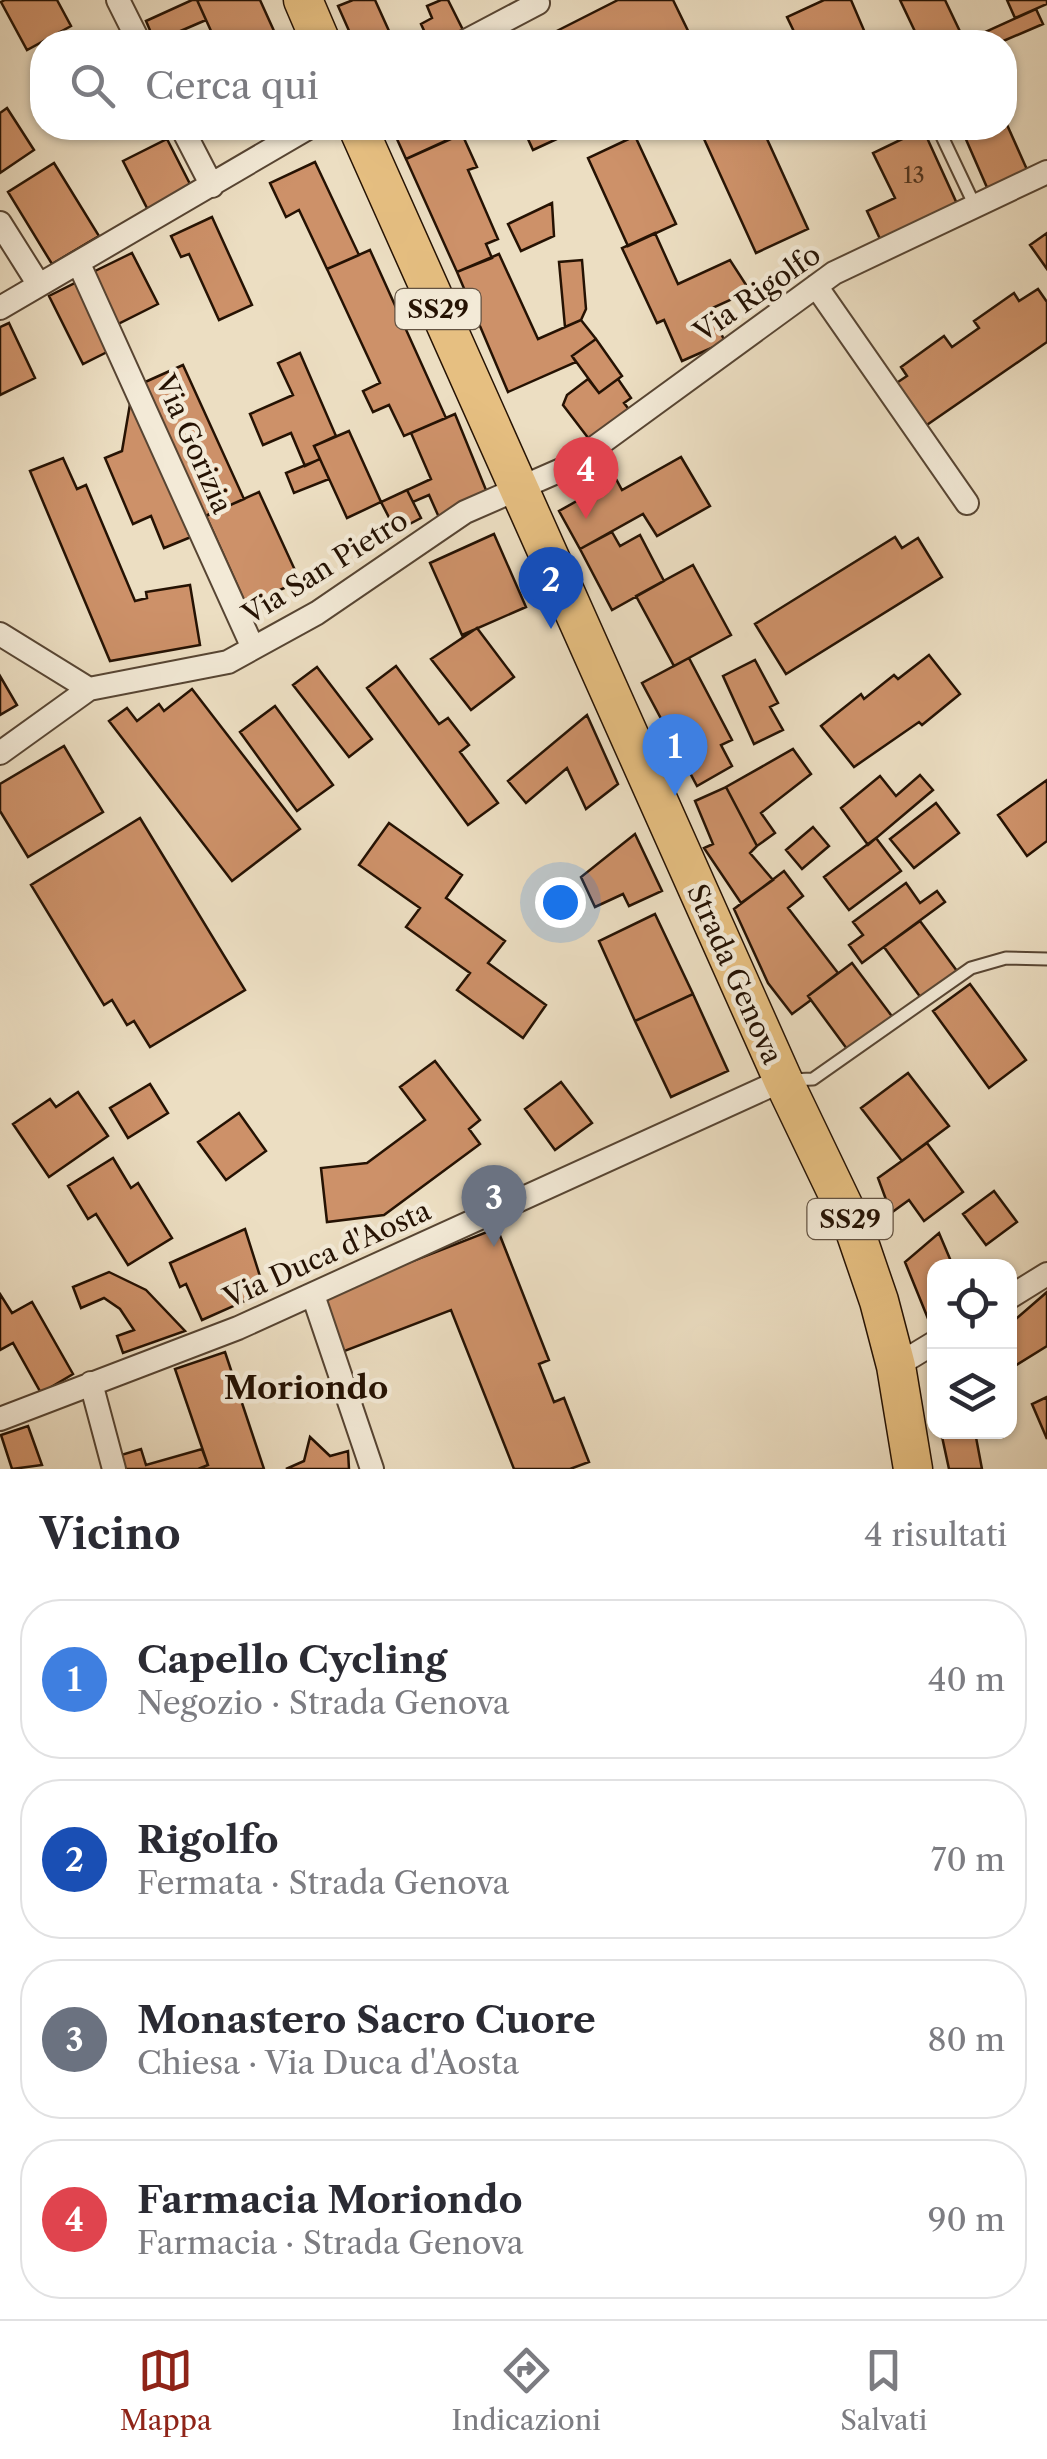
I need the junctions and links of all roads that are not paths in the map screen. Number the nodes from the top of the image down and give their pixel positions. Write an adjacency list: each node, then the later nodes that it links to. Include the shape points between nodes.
1 (118, 0): 4 (street)
2 (303, 0): 5 (main road)
3 (538, 3): 6 (street)
4 (133, 30)
5 (316, 30)
6 (487, 30)
7 (188, 140): 12 (street)
8 (288, 140): 12 (street)
9 (363, 140): 19 (main road, SS29)
10 (944, 140): 13 (lane)
11 (1047, 172): 13 (street, Via Rigolfo)
12 (212, 186): 15 (street)
13 (975, 206): 17 (street, Via Rigolfo)
14 (0, 223): 16 (street)
15 (79, 264): 16 (street); 22 (street, Via Gorizia)
16 (39, 286): 18 (street)
17 (816, 286): 19 (street, Via Rigolfo, via 568,467); 20 (street)
18 (0, 308)
19 (518, 491): 22 (street, Via San Pietro, via 465,512); 26 (main road, Strada Genova / SS29)
20 (967, 503)
21 (0, 634): 23 (street)
22 (254, 648): 23 (street, Via San Pietro, via 228,662)
23 (90, 690): 24 (street, Via San Pietro)
24 (0, 753)
25 (1047, 960): 26 (lane, via 1006,958 972,968 812,1079)
26 (783, 1080): 29 (street, Via Duca d'Aosta); 31 (main road, Strada Genova / SS29, via 854,1228)
27 (1047, 1274): 28 (street)
28 (1017, 1293)
29 (313, 1296): 32 (street, Via Duca d'Aosta); 35 (street)
30 (927, 1347): 31 (street)
31 (896, 1366): 36 (main road, Strada Genova / SS29)
32 (91, 1383): 33 (street, Via Duca d'Aosta); 34 (street)
33 (0, 1420)
34 (114, 1469)
35 (372, 1469)
36 (913, 1469)

